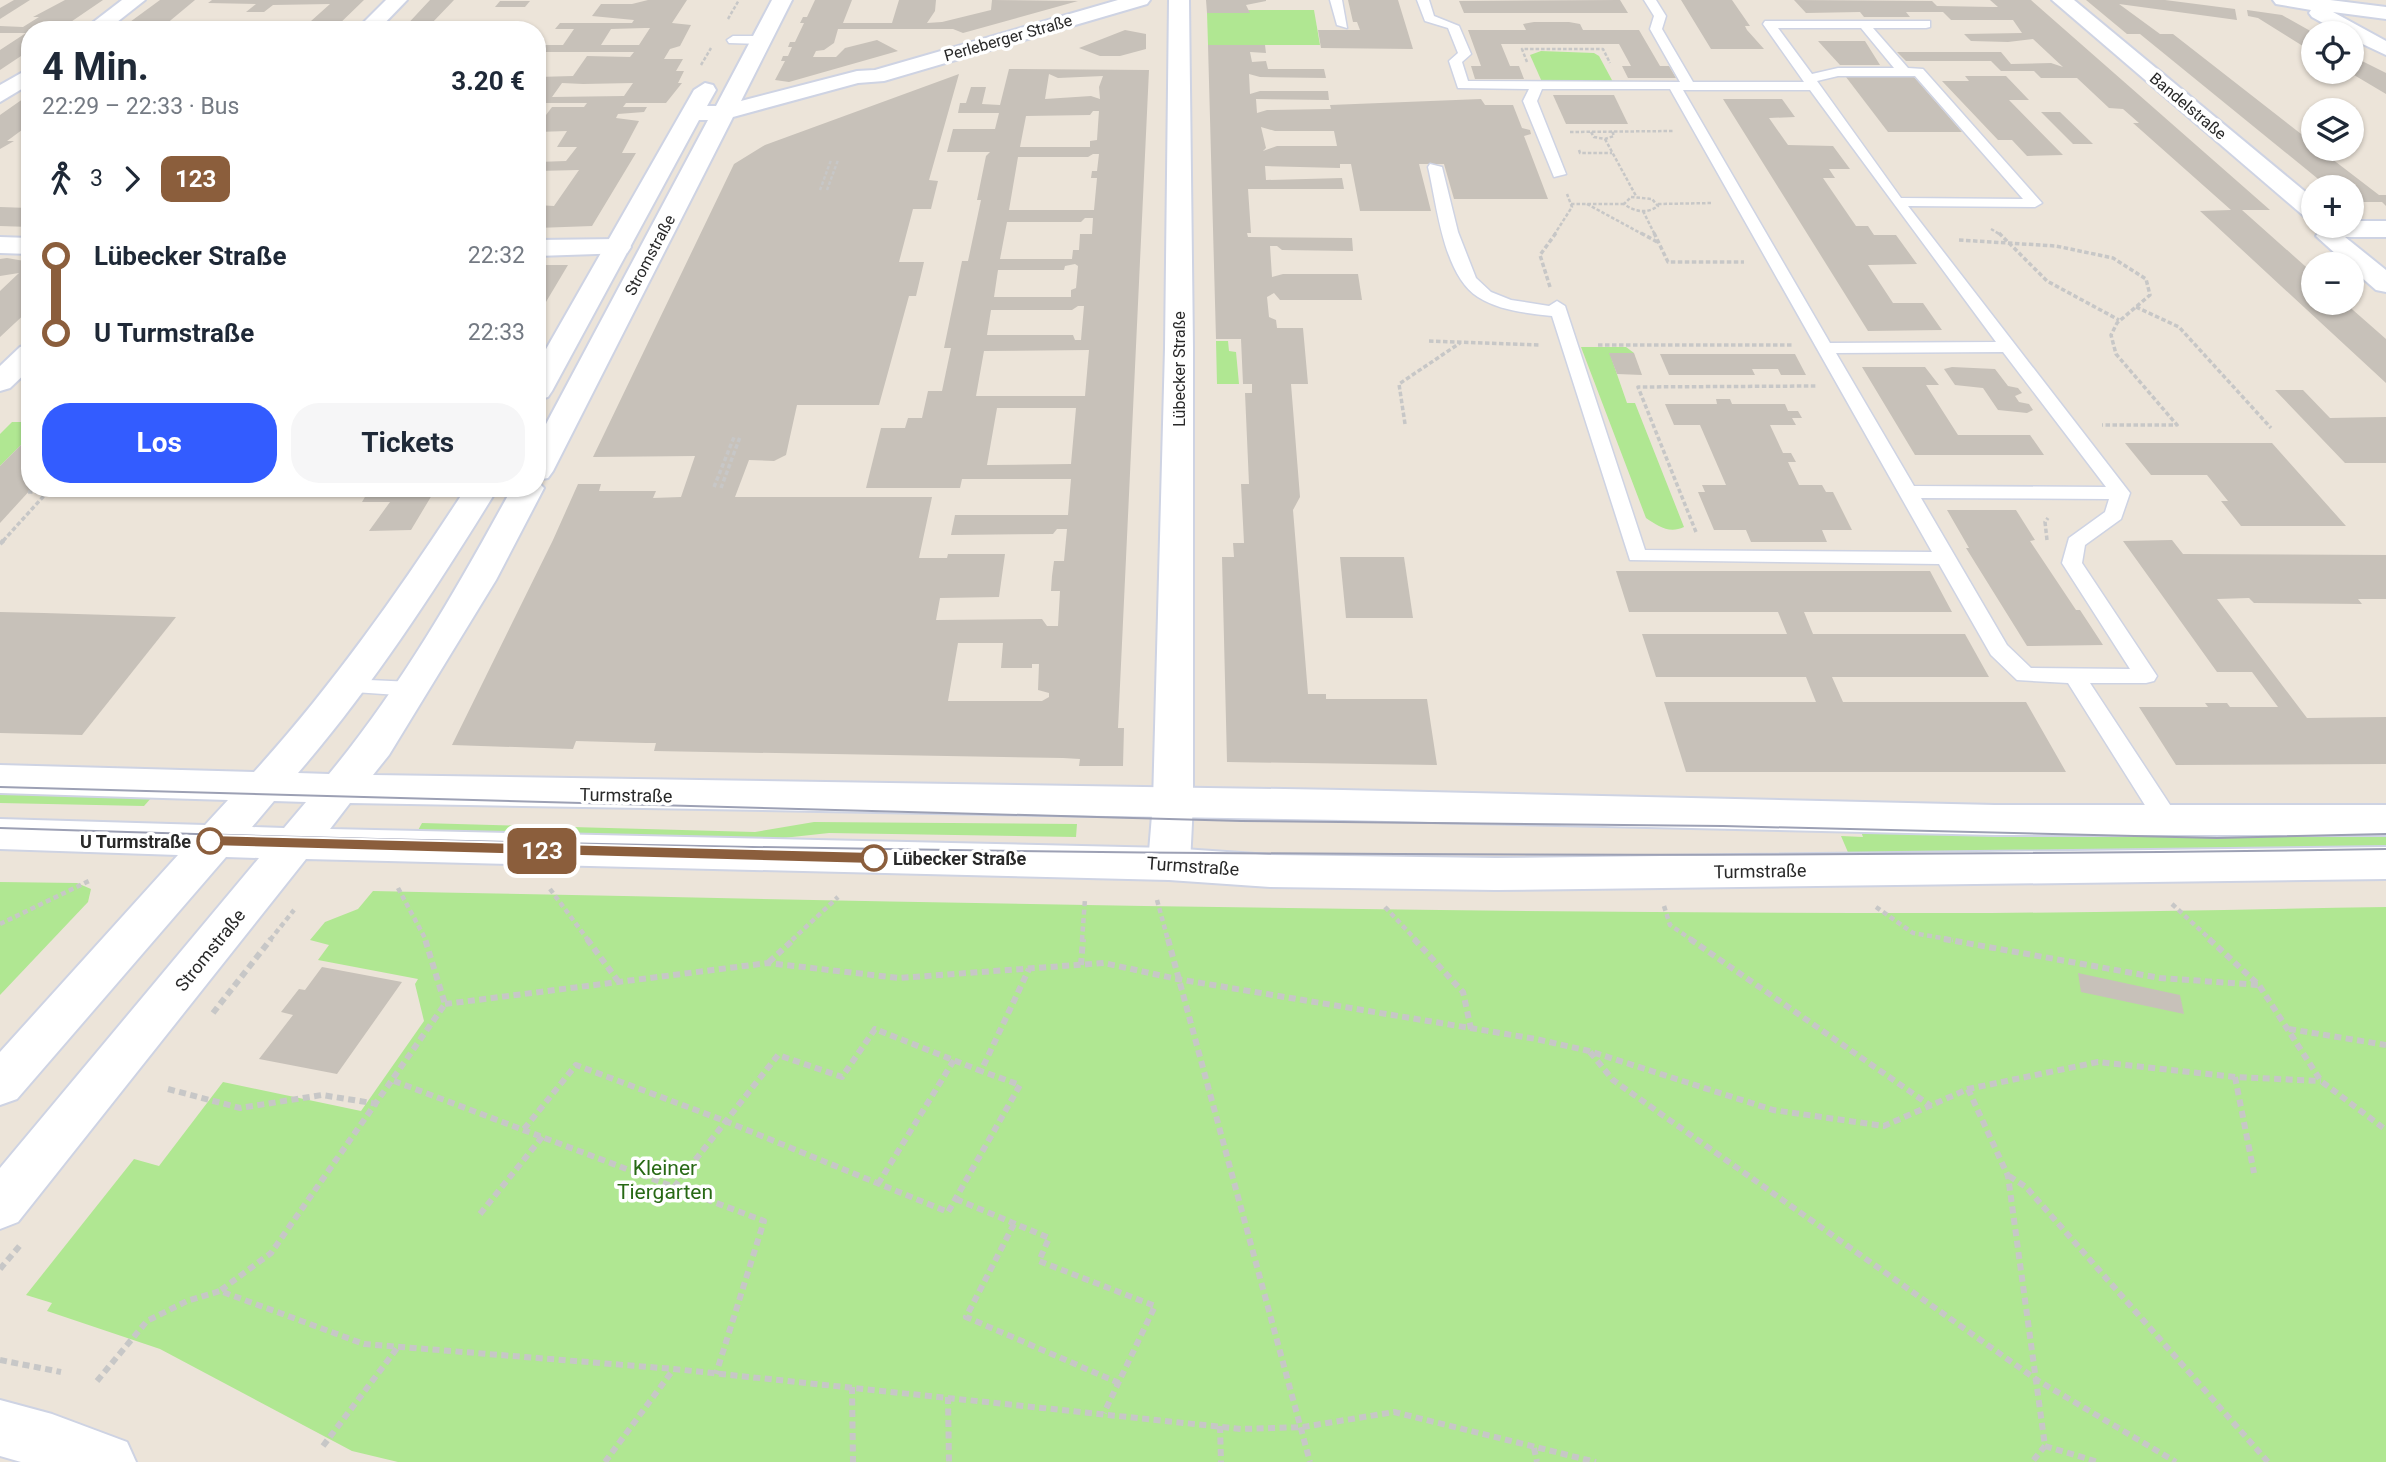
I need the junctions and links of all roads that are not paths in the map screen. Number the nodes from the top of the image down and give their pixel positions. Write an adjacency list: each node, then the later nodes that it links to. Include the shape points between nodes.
1 (135, 0): 13 (main road)
2 (397, 0): 14 (main road)
3 (782, 0): 18 (main road, Stromstraße)
4 (1140, 0): 28 (main road, Perleberger Straße, via 876,75 870,82)
5 (1179, 0): 58 (main road, Lübecker Straße, via 1180,348)
6 (1336, 0): 17 (lane)
7 (1423, 0): 25 (lane, via 1429,18 1453,26 1465,54 1455,61 1463,85)
8 (1650, 0): 26 (lane, via 1660,16 1656,29)
9 (2062, 0): 31 (main road, Bandelstraße)
10 (2293, 1): 11 (main road); 20 (main road)
11 (2386, 13)
12 (744, 20): 19 (main road)
13 (106, 21)
14 (375, 21)
15 (1864, 24): 16 (lane); 21 (lane); 24 (lane, via 1769,24)
16 (1926, 24)
17 (1343, 25)
18 (761, 40): 19 (lane); 28 (main road, Stromstraße)
19 (729, 47)
20 (2386, 49)
21 (1904, 72): 24 (lane, via 1838,72); 32 (lane, via 1919,72 2035,203)
22 (714, 74): 28 (main road, Stromstraße)
23 (21, 80): 27 (main road)
24 (1810, 83): 26 (lane); 32 (lane)
25 (1537, 85): 26 (lane); 30 (lane, via 1530,101)
26 (1682, 86): 42 (lane, via 1701,131)
27 (0, 95)
28 (704, 121): 39 (main road, Stromstraße); 46 (main road, Stromstraße)
29 (1435, 167): 51 (lane, via 1464,272 1476,289 1505,303 1558,309 1637,556)
30 (1559, 174)
31 (2301, 201)
32 (1897, 202): 41 (lane)
33 (2364, 228): 34 (main road)
34 (2386, 229)
35 (2331, 238): 40 (main road)
36 (0, 245): 37 (main road)
37 (21, 246)
38 (546, 247): 39 (main road)
39 (618, 247): 44 (main road, Stromstraße)
40 (2386, 284)
41 (2008, 347): 42 (lane); 48 (lane)
42 (1825, 348): 47 (lane)
43 (21, 362): 45 (main road)
44 (546, 375)
45 (0, 382)
46 (546, 452)
47 (1908, 492): 48 (lane); 51 (lane)
48 (2120, 493): 52 (lane, via 2114,515 2076,542 2072,563 2146,676)
49 (476, 497): 53 (main road, via 412,599)
50 (523, 497): 54 (main road, Stromstraße)
51 (1946, 558): 52 (lane, via 1999,650 2025,675)
52 (2074, 675): 60 (lane)
53 (347, 686): 54 (lane); 56 (main road, via 306,741)
54 (413, 690): 57 (main road, Stromstraße)
55 (0, 779): 56 (main road, Turmstraße)
56 (262, 788): 57 (main road, Turmstraße); 62 (main road)
57 (341, 789): 58 (main road, Turmstraße); 63 (main road, Stromstraße)
58 (1173, 803): 60 (main road, Turmstraße); 65 (main road, Lübecker Straße)
59 (2386, 820): 60 (main road, Turmstraße)
60 (2169, 823)
61 (0, 834): 62 (main road, Turmstraße)
62 (215, 841): 63 (main road, Turmstraße); 66 (main road)
63 (297, 844): 65 (main road, Turmstraße); 67 (main road, Stromstraße)
64 (2386, 863): 65 (main road, Turmstraße, via 1521,873 1270,871)
65 (1163, 882)
66 (0, 1085)
67 (0, 1206)
68 (0, 1428): 69 (main road)
69 (107, 1462)

